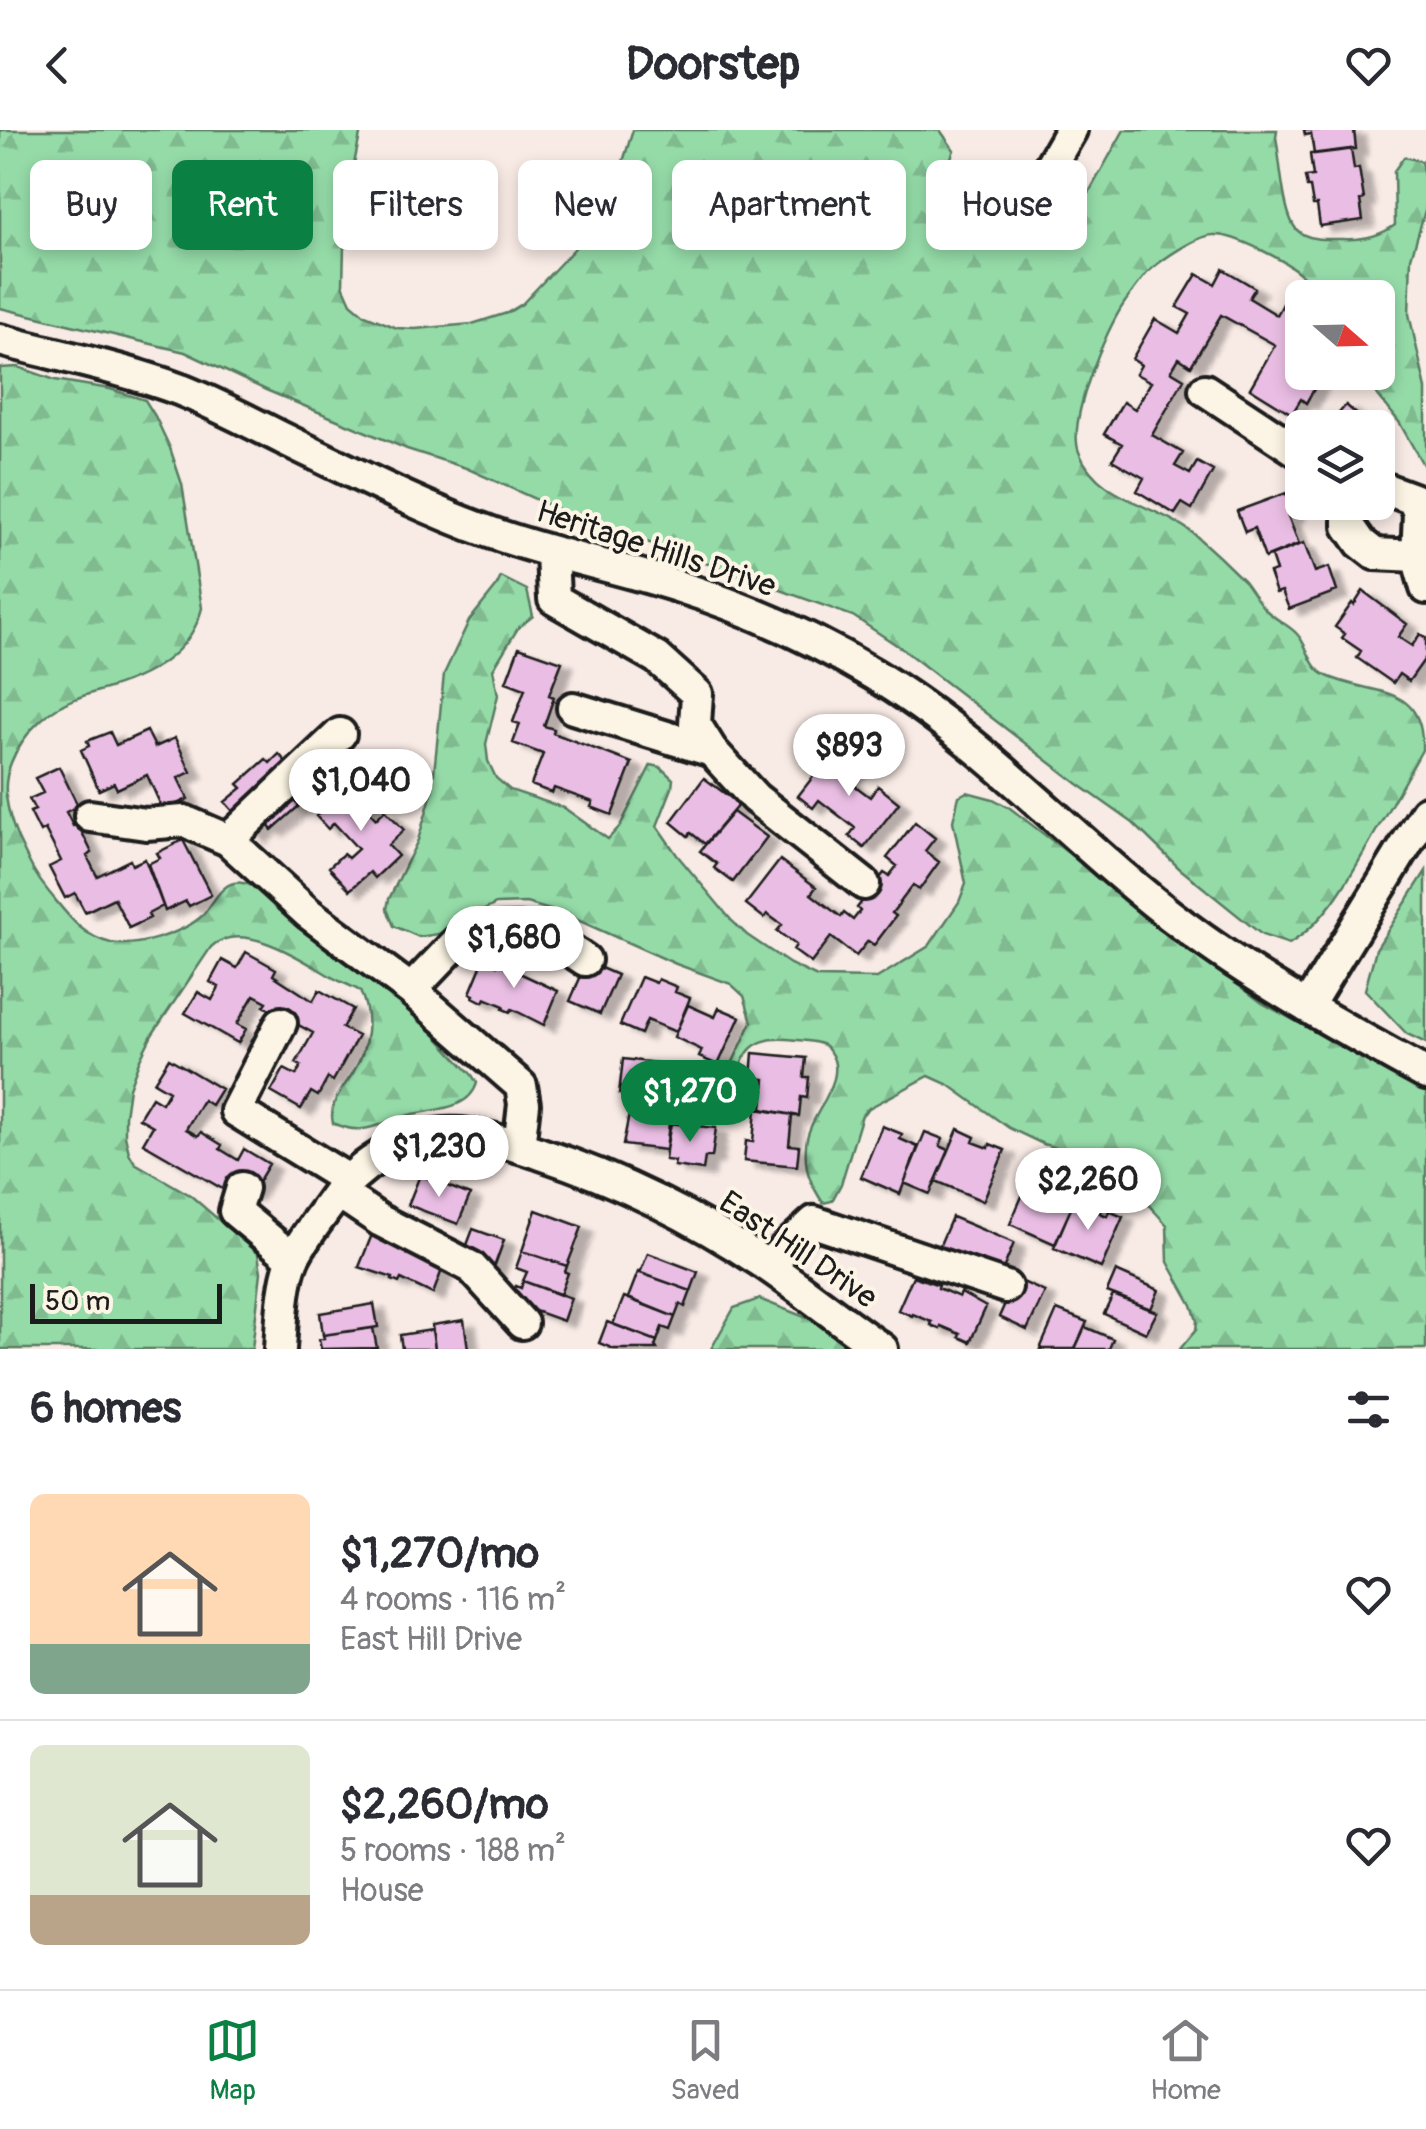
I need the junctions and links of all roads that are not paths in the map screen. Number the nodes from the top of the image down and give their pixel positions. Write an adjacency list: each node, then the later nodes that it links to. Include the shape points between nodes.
1 (1071, 130): 2 (street)
2 (1053, 160)
3 (0, 340): 8 (street, Heritage Hills Drive, via 181,390 442,514)
4 (1205, 390): 5 (street)
5 (1285, 443)
6 (1395, 492): 9 (street, via 1413,499 1419,513)
7 (1349, 520): 9 (street, via 1375,554)
8 (552, 552): 13 (street, via 554,599 657,658 696,694 695,724); 20 (street, Heritage Hills Drive, via 744,610 871,673 982,752 1182,925)
9 (1417, 556): 10 (street)
10 (1426, 588)
11 (573, 708): 13 (street)
12 (340, 734): 16 (street)
13 (712, 751): 17 (street, via 754,798)
14 (1426, 812): 20 (street)
15 (90, 816): 16 (street, via 146,824 184,821)
16 (228, 840): 19 (street, via 308,913)
17 (864, 884)
18 (585, 960): 19 (street, via 549,936 490,931 459,940)
19 (411, 990): 23 (street, via 521,1086)
20 (1307, 1007): 22 (street, Heritage Hills Drive)
21 (281, 1023): 24 (street, via 236,1110)
22 (1426, 1074)
23 (519, 1146): 24 (street, East Hill Drive, via 445,1134 410,1141); 27 (street, East Hill Drive, via 672,1209)
24 (343, 1186): 26 (street, East Hill Drive); 29 (street, via 381,1221 471,1267)
25 (242, 1188): 26 (street, via 235,1210)
26 (293, 1259): 30 (street, East Hill Drive)
27 (767, 1265): 28 (street, via 814,1222); 31 (street, East Hill Drive)
28 (1006, 1287)
29 (522, 1324)
30 (280, 1349)
31 (882, 1349)

